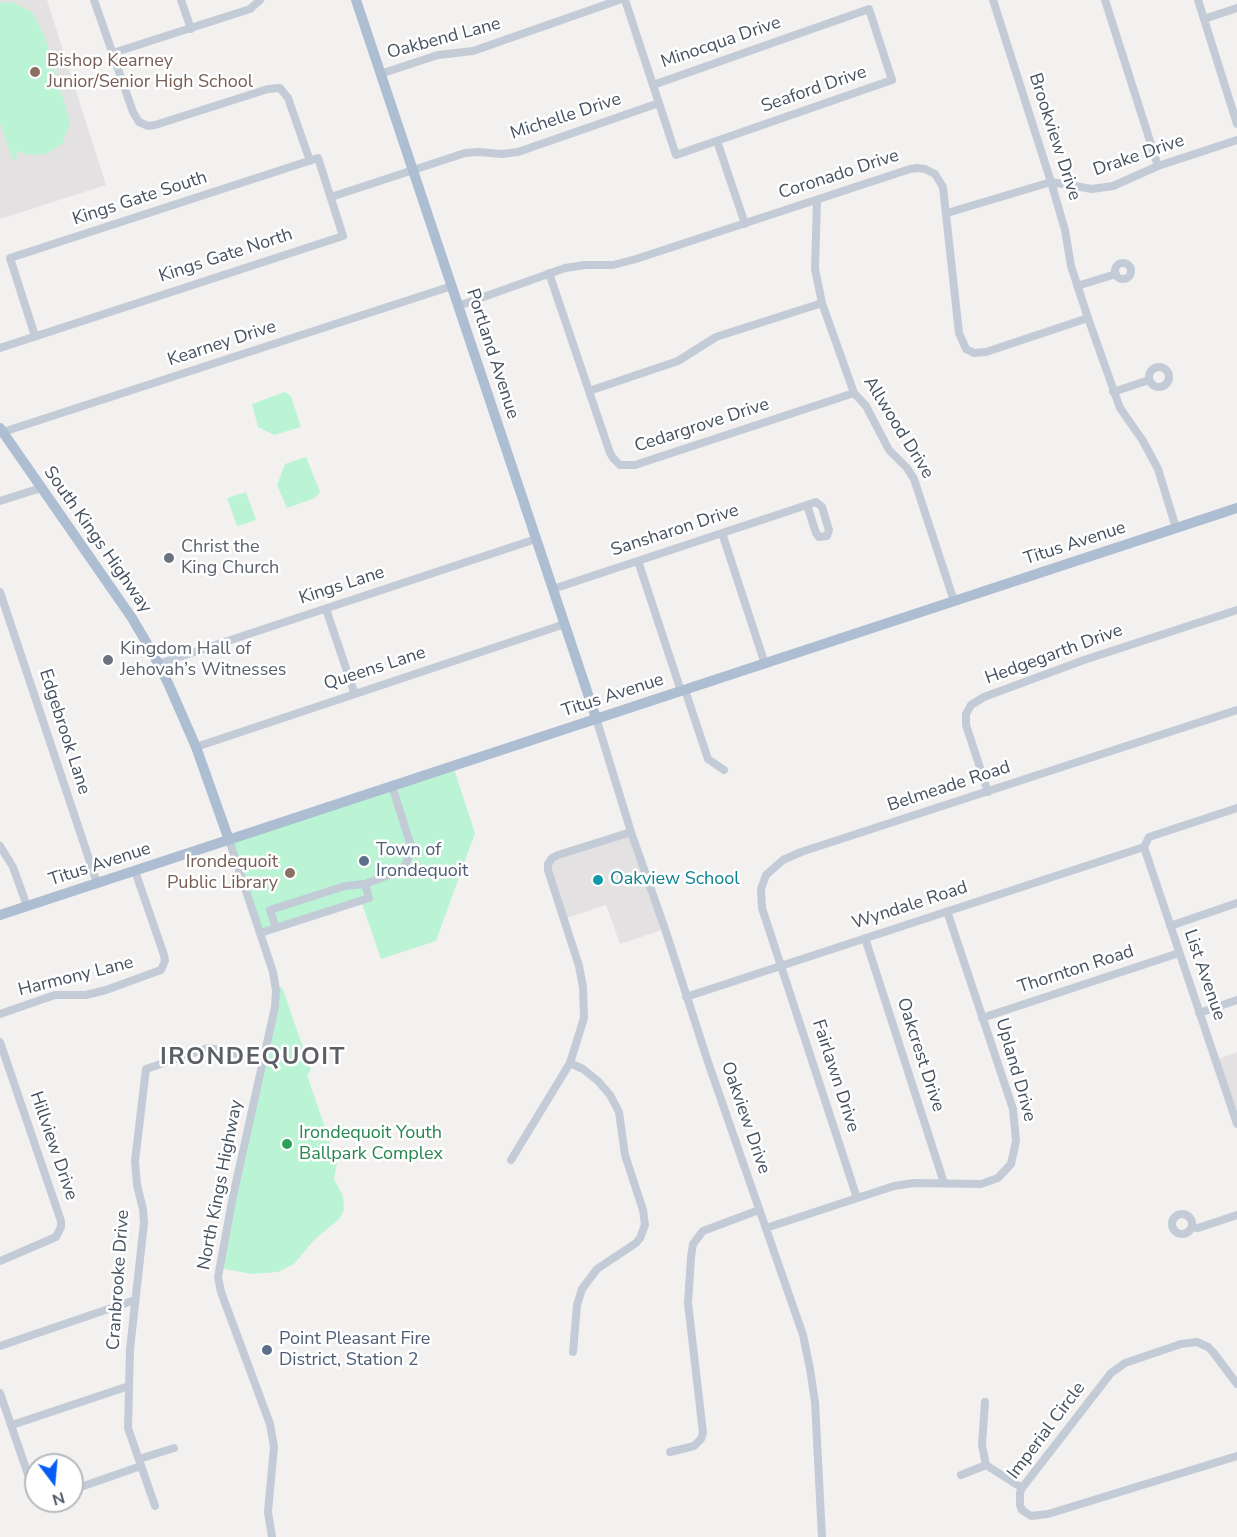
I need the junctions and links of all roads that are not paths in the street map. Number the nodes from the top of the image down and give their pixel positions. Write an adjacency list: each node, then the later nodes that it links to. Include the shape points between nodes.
1 (94, 0): 14 (street)
2 (181, 0): 13 (street)
3 (260, 0): 13 (street, via 250,9)
4 (356, 0): 15 (main road, Portland Avenue)
5 (619, 0): 15 (street, Oakbend Lane, via 484,47 438,55)
6 (625, 0): 16 (street)
7 (993, 0): 25 (street, Brookview Drive)
8 (1105, 0): 23 (street)
9 (1198, 0): 12 (street)
10 (1237, 8): 12 (street)
11 (869, 9): 16 (street, Minocqua Drive); 20 (street, Seaford Drive, via 892,80)
12 (1204, 19): 17 (street)
13 (191, 29): 14 (street)
14 (112, 53): 22 (street, via 136,118 148,126 280,88 288,98)
15 (380, 74): 24 (main road, Portland Avenue)
16 (653, 85): 18 (street)
17 (1233, 96): 19 (street)
18 (659, 103): 20 (street, Seaford Drive, via 676,155); 24 (street, Michelle Drive, via 518,152 465,153)
19 (1237, 124)
20 (717, 141): 29 (street)
21 (1237, 141): 23 (street, Drake Drive)
22 (310, 161): 26 (street, via 318,158); 37 (street, Kings Gate South, via 10,258)
23 (1158, 166): 25 (street, Drake Drive, via 1102,189)
24 (413, 172): 26 (street); 32 (main road, Portland Avenue)
25 (1051, 182): 28 (street, Drake Drive); 33 (street, Brookview Drive)
26 (331, 197): 37 (street, Kings Gate North, via 344,236)
27 (816, 200): 28 (street, Coronado Drive, via 917,168 931,171 938,178); 29 (street, Coronado Drive); 34 (street, Allwood Drive, via 815,269)
28 (947, 213): 36 (street, Coronado Drive, via 959,333 966,349 986,352)
29 (745, 224): 30 (street, Coronado Drive, via 619,264 585,265)
30 (549, 273): 35 (street, Coronado Drive); 40 (street, Cedargrove Drive)
31 (1116, 274): 33 (street)
32 (452, 286): 35 (main road, Portland Avenue); 43 (street, Kearney Drive)
33 (1077, 286): 36 (street, Brookview Drive)
34 (822, 303): 40 (street, via 716,337 678,361); 42 (street, Allwood Drive)
35 (459, 306): 50 (main road, Portland Avenue)
36 (1088, 318): 41 (street, Brookview Drive)
37 (35, 336): 38 (street, Kings Gate North)
38 (0, 348)
39 (1149, 380): 41 (street)
40 (589, 391): 42 (street, Cedargrove Drive, via 613,458 625,467)
41 (1113, 392): 48 (street, Brookview Drive, via 1155,461)
42 (854, 393): 54 (street, Allwood Drive, via 866,406 886,445 914,479)
43 (1, 430): 44 (main road, South Kings Highway)
44 (41, 488): 45 (street); 58 (main road, South Kings Highway, via 132,618)
45 (0, 501)
46 (807, 505): 49 (street, Sansharon Drive)
47 (1237, 508): 48 (main road, Titus Avenue)
48 (1176, 528): 54 (main road, Titus Avenue)
49 (722, 533): 51 (street, Sansharon Drive); 59 (street)
50 (536, 539): 52 (main road, Portland Avenue); 55 (street, Kings Lane)
51 (638, 561): 52 (street, Sansharon Drive); 60 (street)
52 (553, 589): 57 (main road, Portland Avenue)
53 (0, 592): 74 (street, Edgebrook Lane)
54 (954, 601): 59 (main road, Titus Avenue)
55 (326, 609): 58 (street, Kings Lane); 61 (street)
56 (1237, 610): 67 (street, Hedgegarth Drive, via 977,700 968,709 966,725)
57 (565, 624): 61 (street, Queens Lane); 63 (main road, Portland Avenue)
58 (158, 664): 64 (main road, South Kings Highway)
59 (765, 664): 60 (main road, Titus Avenue)
60 (683, 690): 63 (main road, Titus Avenue); 65 (street, via 708,759)
61 (354, 692): 64 (street, Queens Lane)
62 (1237, 710): 67 (street, Belmeade Road)
63 (596, 718): 66 (main road, Titus Avenue); 69 (street, Oakview Drive)
64 (196, 747): 70 (main road, South Kings Highway)
65 (724, 770)
66 (392, 786): 70 (main road, Titus Avenue); 75 (street, via 411,846 406,863 397,872)
67 (988, 792): 85 (street, Belmeade Road, via 801,852 771,869 762,882 760,902)
68 (1237, 808): 72 (street, via 1149,837)
69 (631, 832): 86 (street, Oakview Drive); 93 (street, via 558,855 548,864 583,987 584,1018)
70 (229, 840): 73 (main road, Titus Avenue); 82 (street, North Kings Highway)
71 (0, 846): 77 (street, via 13,867)
72 (1144, 847): 78 (street, Wyndale Road); 80 (street, List Avenue)
73 (135, 871): 74 (main road, Titus Avenue); 89 (street, Harmony Lane, via 164,955 161,970 93,994 55,995)
74 (97, 883): 77 (main road, Titus Avenue)
75 (365, 884): 81 (street, via 369,898); 81 (street, via 345,886 270,910)
76 (1237, 903): 80 (street)
77 (27, 906): 79 (main road, Titus Avenue)
78 (947, 911): 83 (street, Wyndale Road); 90 (street, Upland Drive)
79 (0, 915)
80 (1170, 926): 84 (street, List Avenue)
81 (276, 928): 82 (street)
82 (260, 933): 92 (street, North Kings Highway, via 276,990)
83 (865, 938): 85 (street, Wyndale Road); 96 (street, Oakcrest Drive)
84 (1179, 953): 88 (street, List Avenue); 90 (street, Thornton Road)
85 (782, 965): 86 (street, Wyndale Road); 97 (street, Fairlawn Drive)
86 (686, 997): 98 (street, Oakview Drive)
87 (1237, 1000): 88 (street)
88 (1199, 1013): 94 (street, List Avenue)
89 (0, 1014)
90 (982, 1018): 96 (street, Upland Drive, via 1012,1109 1016,1132 1014,1156 1005,1172 989,1182)
91 (0, 1042): 102 (street, Hillview Drive, via 61,1221 56,1237)
92 (264, 1059): 103 (street, Cranbrooke Drive, via 208,1048 146,1069 135,1161 144,1223); 121 (street, North Kings Highway, via 218,1277 270,1424 274,1447 268,1512)
93 (570, 1063): 95 (street); 105 (street, via 598,1081 619,1112 625,1155 645,1225 636,1243 597,1269 582,1289)
94 (1237, 1124)
95 (510, 1160)
96 (944, 1183): 97 (street, Upland Drive, via 903,1185)
97 (857, 1198): 101 (street, Upland Drive)
98 (759, 1210): 101 (street, Oakview Drive); 112 (street, via 703,1231 693,1244 688,1303 703,1433 694,1446)
99 (1237, 1215): 100 (street)
100 (1192, 1227)
101 (766, 1228): 122 (street, Oakview Drive, via 798,1318 810,1369)
102 (0, 1261)
103 (135, 1300): 104 (street); 107 (street, Cranbrooke Drive)
104 (0, 1346)
105 (573, 1352)
106 (1237, 1384): 119 (street, Imperial Circle, via 1213,1352 1197,1342 1125,1363 1111,1373)
107 (129, 1386): 110 (street); 115 (street, Cranbrooke Drive, via 129,1428)
108 (0, 1392): 110 (street)
109 (985, 1402): 116 (street, via 982,1445)
110 (12, 1425): 114 (street)
111 (174, 1448): 115 (street)
112 (670, 1452)
113 (1237, 1456): 119 (street, Imperial Circle, via 1039,1516 1022,1510)
114 (24, 1462)
115 (140, 1462): 118 (street); 120 (street, Cranbrooke Drive)
116 (986, 1465): 117 (street); 119 (street)
117 (961, 1475)
118 (84, 1485)
119 (1022, 1488)
120 (154, 1506)
121 (272, 1537)
122 (822, 1537)

